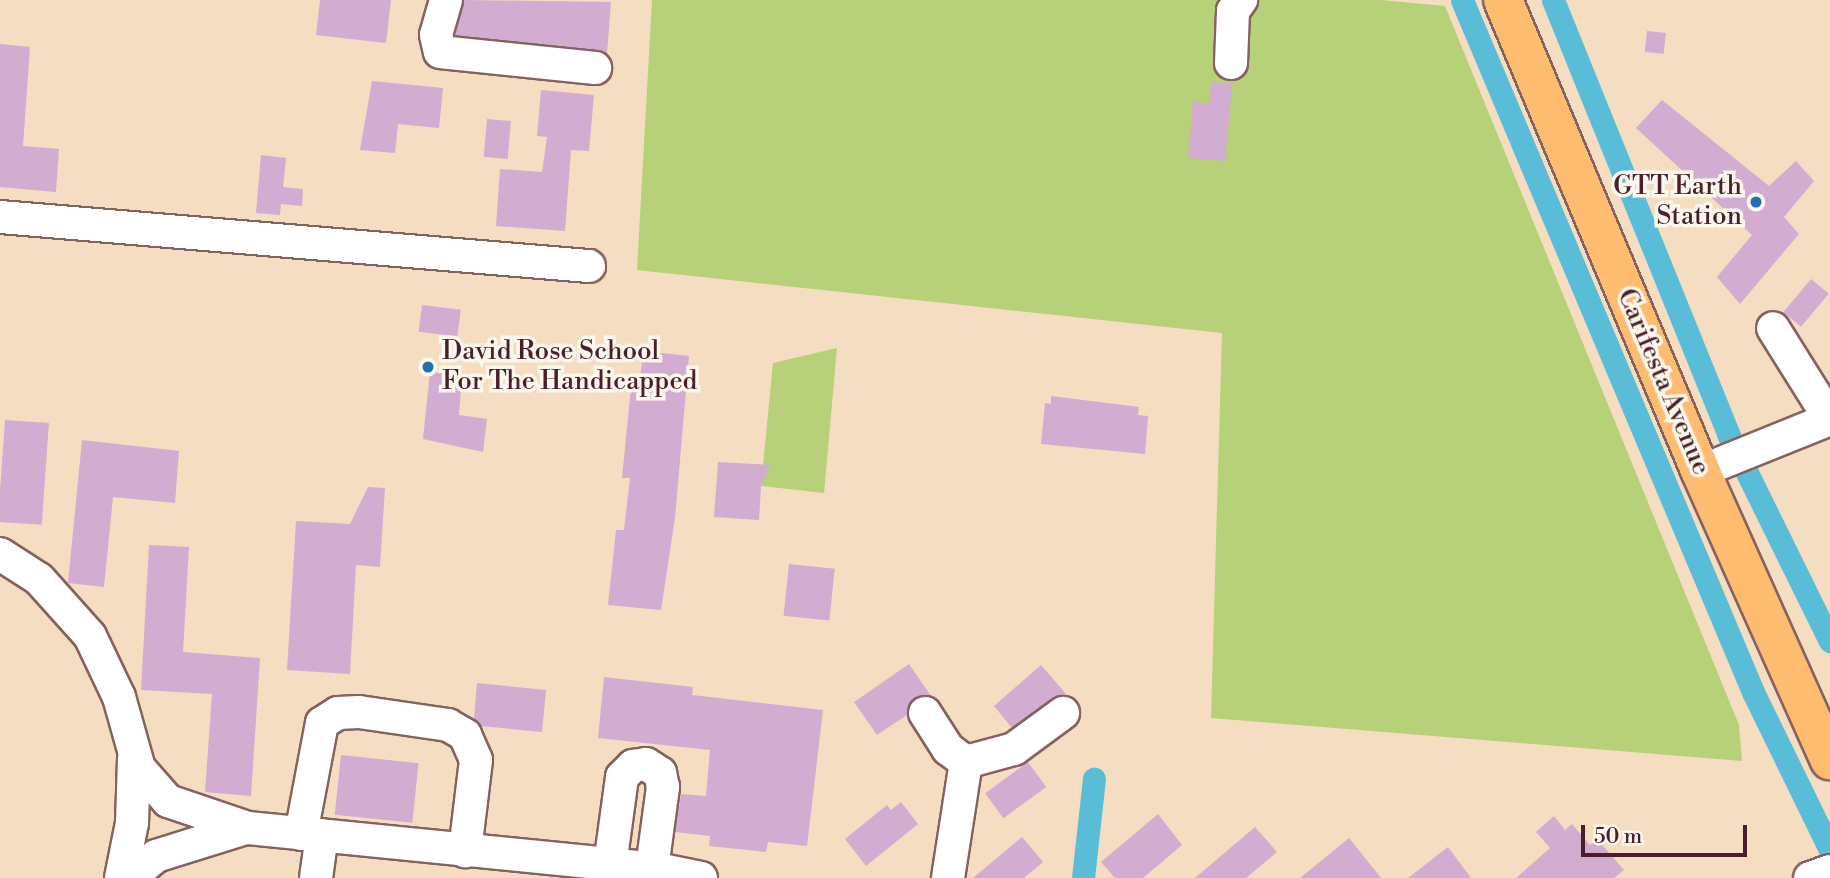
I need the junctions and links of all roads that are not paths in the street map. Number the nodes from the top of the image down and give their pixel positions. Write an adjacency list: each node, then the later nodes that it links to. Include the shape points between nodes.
1 (446, 0): 6 (street, via 436,35 440,52)
2 (1241, 0): 5 (street, via 1233,11)
3 (1503, 0): 16 (main road, Carifesta Avenue, via 1700,470)
4 (1532, 0): 10 (main road, Carifesta Avenue)
5 (1230, 63)
6 (595, 68)
7 (0, 217): 8 (street)
8 (589, 266)
9 (1773, 328): 10 (street, via 1830,419)
10 (1721, 463): 12 (main road, Carifesta Avenue)
11 (0, 554): 15 (street, via 39,579 90,636 112,678)
12 (1830, 699)
13 (925, 713): 17 (street, via 948,749)
14 (1063, 713): 17 (street, via 1014,749)
15 (131, 743): 18 (street, via 147,781 168,801); 24 (street, via 134,801)
16 (1830, 760)
17 (966, 762): 28 (street)
18 (248, 828): 19 (street); 25 (street, via 156,856)
19 (311, 834): 20 (street); 20 (street, via 322,723 338,713 359,712 448,725 466,735 476,760); 26 (street)
20 (465, 851): 21 (street)
21 (610, 864): 22 (street); 22 (street, via 622,777 633,766 646,764 660,773 663,787)
22 (652, 868): 27 (street)
23 (1830, 871): 29 (street)
24 (121, 878)
25 (129, 878)
26 (316, 878)
27 (690, 878)
28 (948, 878)
29 (1810, 878)

